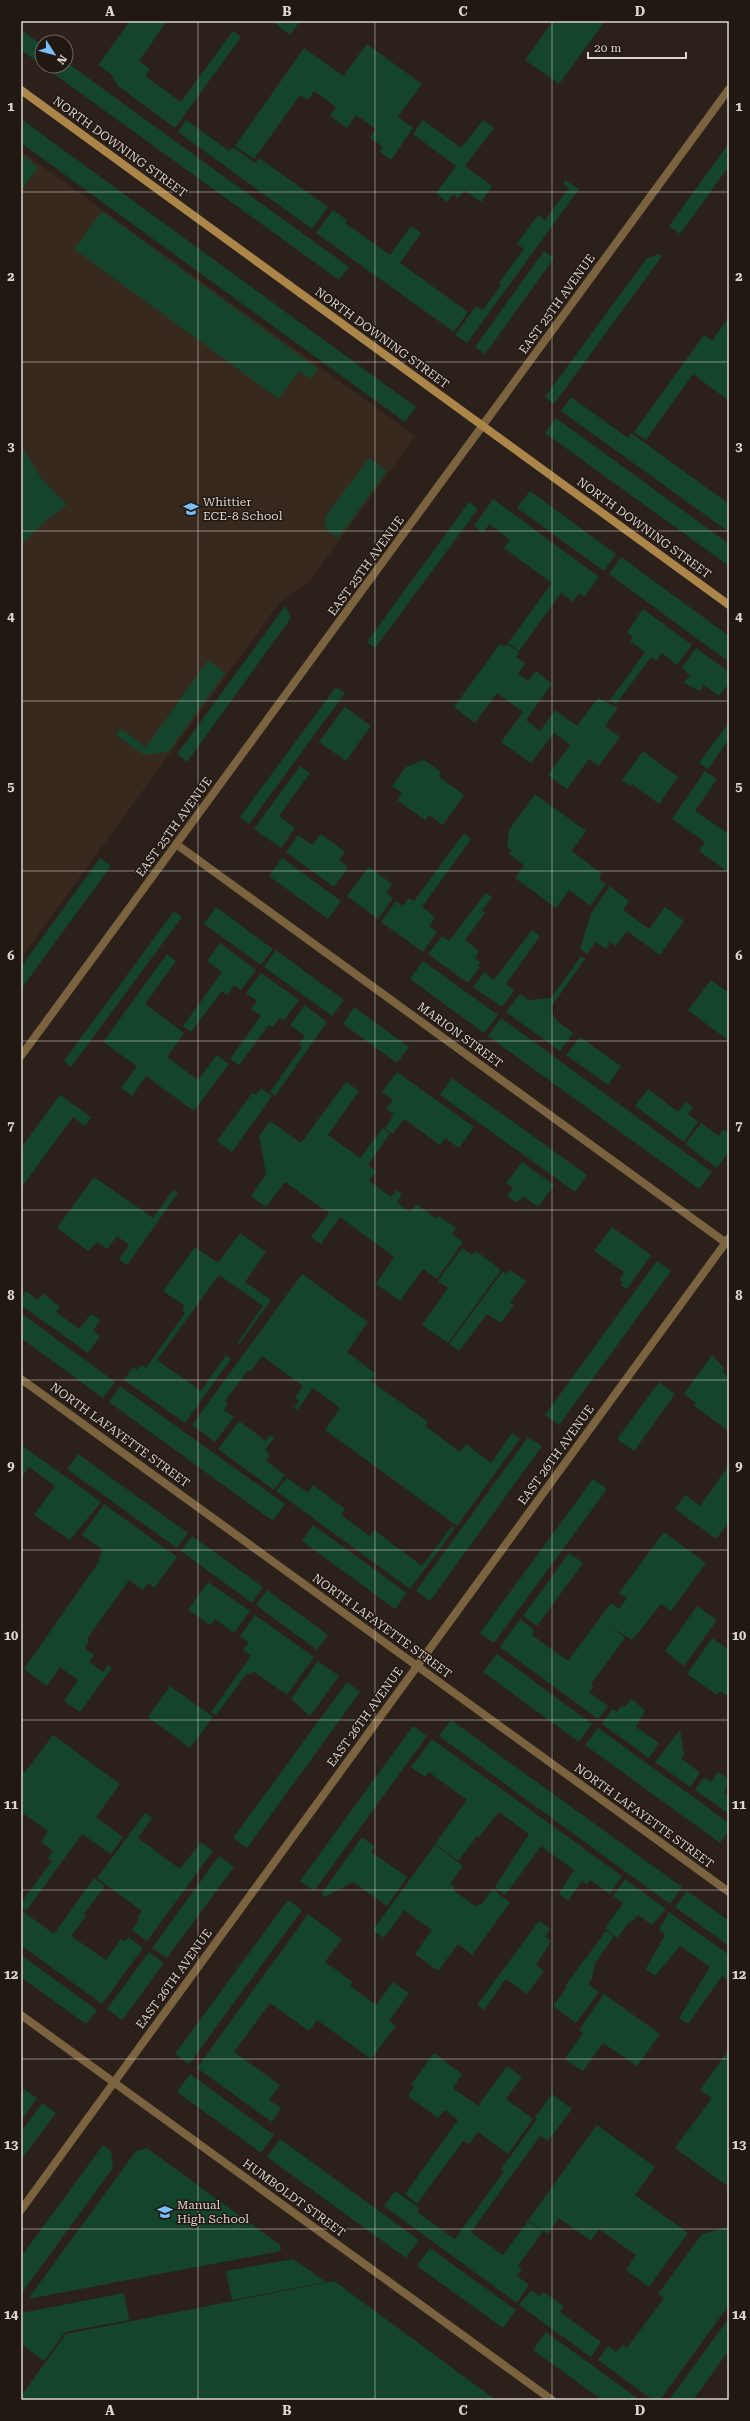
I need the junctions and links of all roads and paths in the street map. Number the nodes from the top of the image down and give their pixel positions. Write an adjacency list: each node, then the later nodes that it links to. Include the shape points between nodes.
1 (729, 89): 3 (street, EAST 25TH AVENUE)
2 (21, 90): 3 (main road, NORTH DOWNING STREET)
3 (482, 426): 4 (main road, NORTH DOWNING STREET); 5 (street, EAST 25TH AVENUE)
4 (729, 605)
5 (176, 844): 6 (street, EAST 25TH AVENUE); 7 (street, MARION STREET)
6 (21, 1056)
7 (728, 1242): 9 (street, EAST 26TH AVENUE)
8 (21, 1379): 9 (street, NORTH LAFAYETTE STREET)
9 (417, 1666): 10 (street, NORTH LAFAYETTE STREET); 12 (street, EAST 26TH AVENUE)
10 (729, 1892)
11 (21, 2015): 12 (street, HUMBOLDT STREET)
12 (114, 2082): 13 (street, EAST 26TH AVENUE); 14 (street, HUMBOLDT STREET)
13 (21, 2210)
14 (552, 2400)

